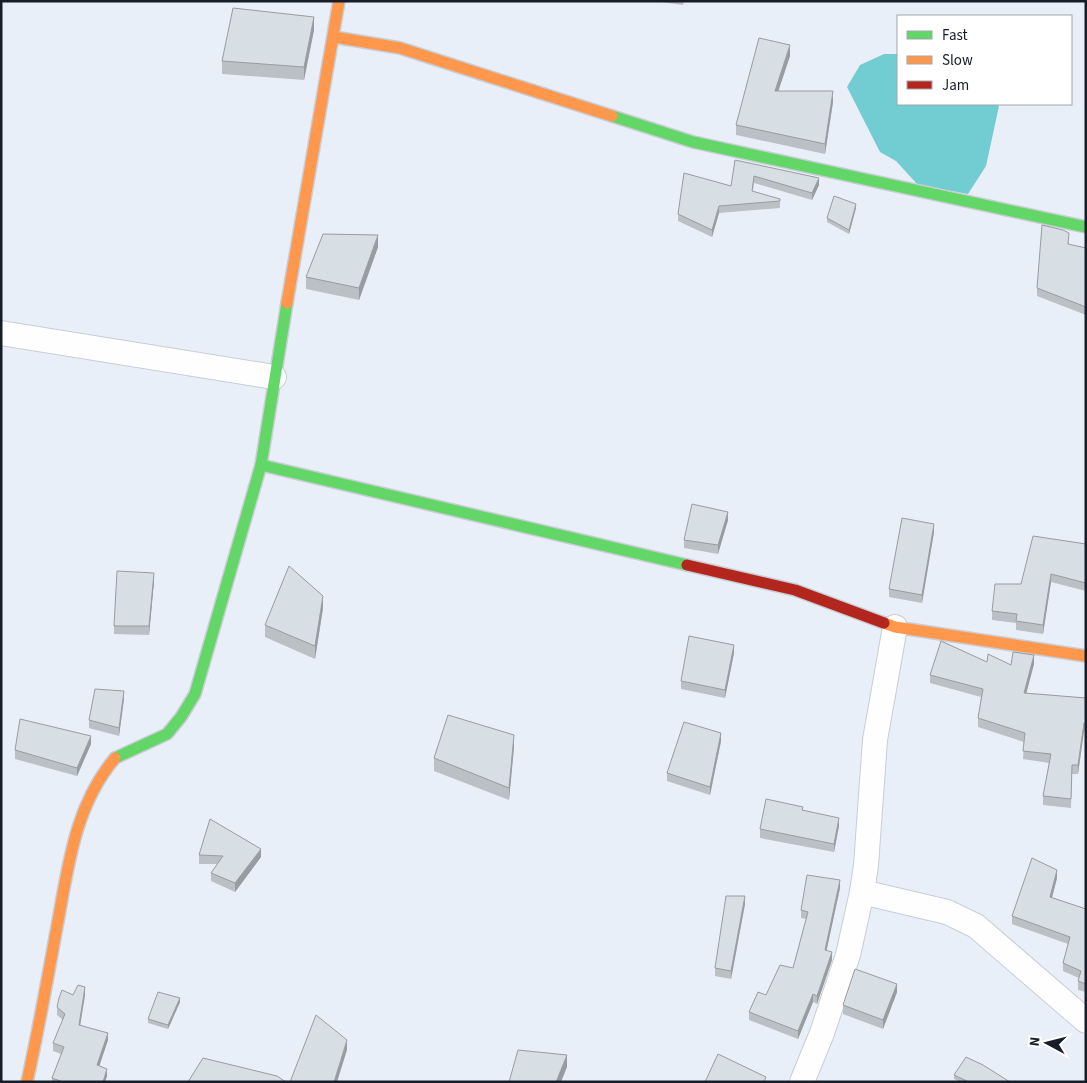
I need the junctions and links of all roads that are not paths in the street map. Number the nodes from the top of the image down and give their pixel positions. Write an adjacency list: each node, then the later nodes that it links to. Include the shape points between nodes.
1 (339, 1): 2 (street)
2 (334, 37): 3 (street, via 400,48 693,142); 5 (street)
3 (1086, 227)
4 (1, 333): 5 (street)
5 (274, 376): 6 (street)
6 (260, 465): 7 (street, via 795,590); 11 (street, via 196,694 167,734 115,758 97,782 82,813 72,848)
7 (896, 627): 8 (street); 9 (street, via 875,740)
8 (1086, 656)
9 (862, 892): 10 (street, via 947,912 976,926); 12 (street, via 845,964)
10 (1086, 1021)
11 (26, 1082)
12 (802, 1082)

